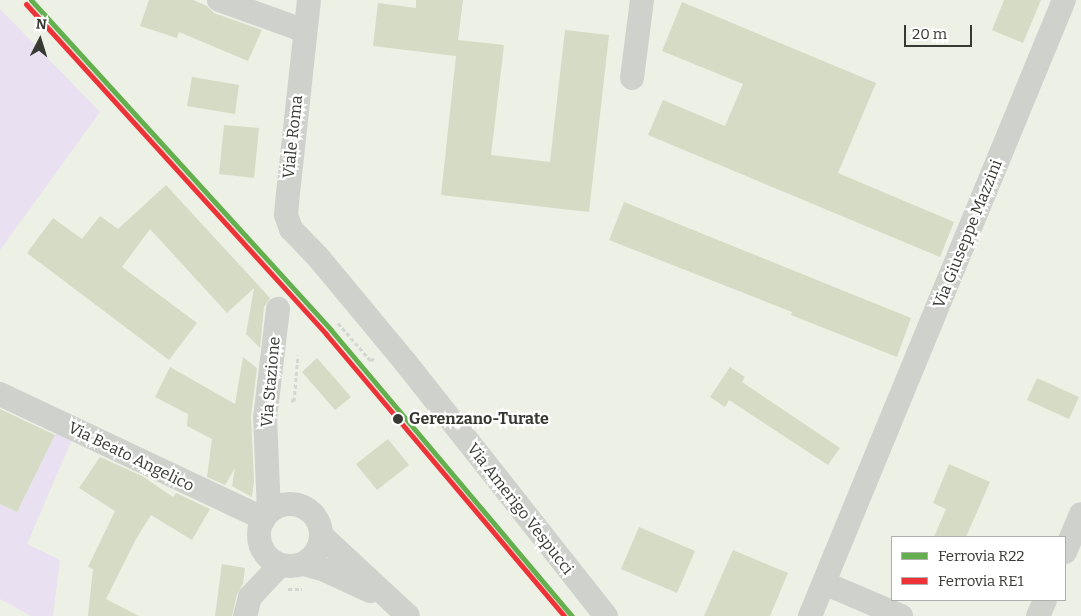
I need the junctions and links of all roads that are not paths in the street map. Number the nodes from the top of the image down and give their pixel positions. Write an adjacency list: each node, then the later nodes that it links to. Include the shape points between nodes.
1 (219, 0): 5 (street)
2 (309, 0): 5 (street, Viale Roma)
3 (642, 0): 6 (street)
4 (1064, 0): 16 (street, Via Giuseppe Mazzini)
5 (305, 31): 7 (street, Viale Roma, via 286,215 291,229)
6 (632, 78)
7 (300, 239): 20 (street, Via Amerigo Vespucci, via 406,364)
8 (278, 309): 10 (street, Via Stazione, via 265,418)
9 (0, 394): 10 (street, Via Beato Angelico)
10 (274, 512): 12 (street, via 301,506 312,512 320,524); 14 (street, via 259,534)
11 (1081, 514): 13 (street)
12 (322, 536): 15 (street, via 316,554); 19 (street)
13 (1066, 550)
14 (272, 558): 15 (street, via 288,566); 18 (street)
15 (303, 564): 19 (street, via 336,575)
16 (824, 583): 21 (street, Via Giuseppe Mazzini); 22 (street)
17 (1044, 601): 23 (street)
18 (248, 606)
19 (401, 610)
20 (606, 616)
21 (810, 616)
22 (902, 616)
23 (1038, 616)

